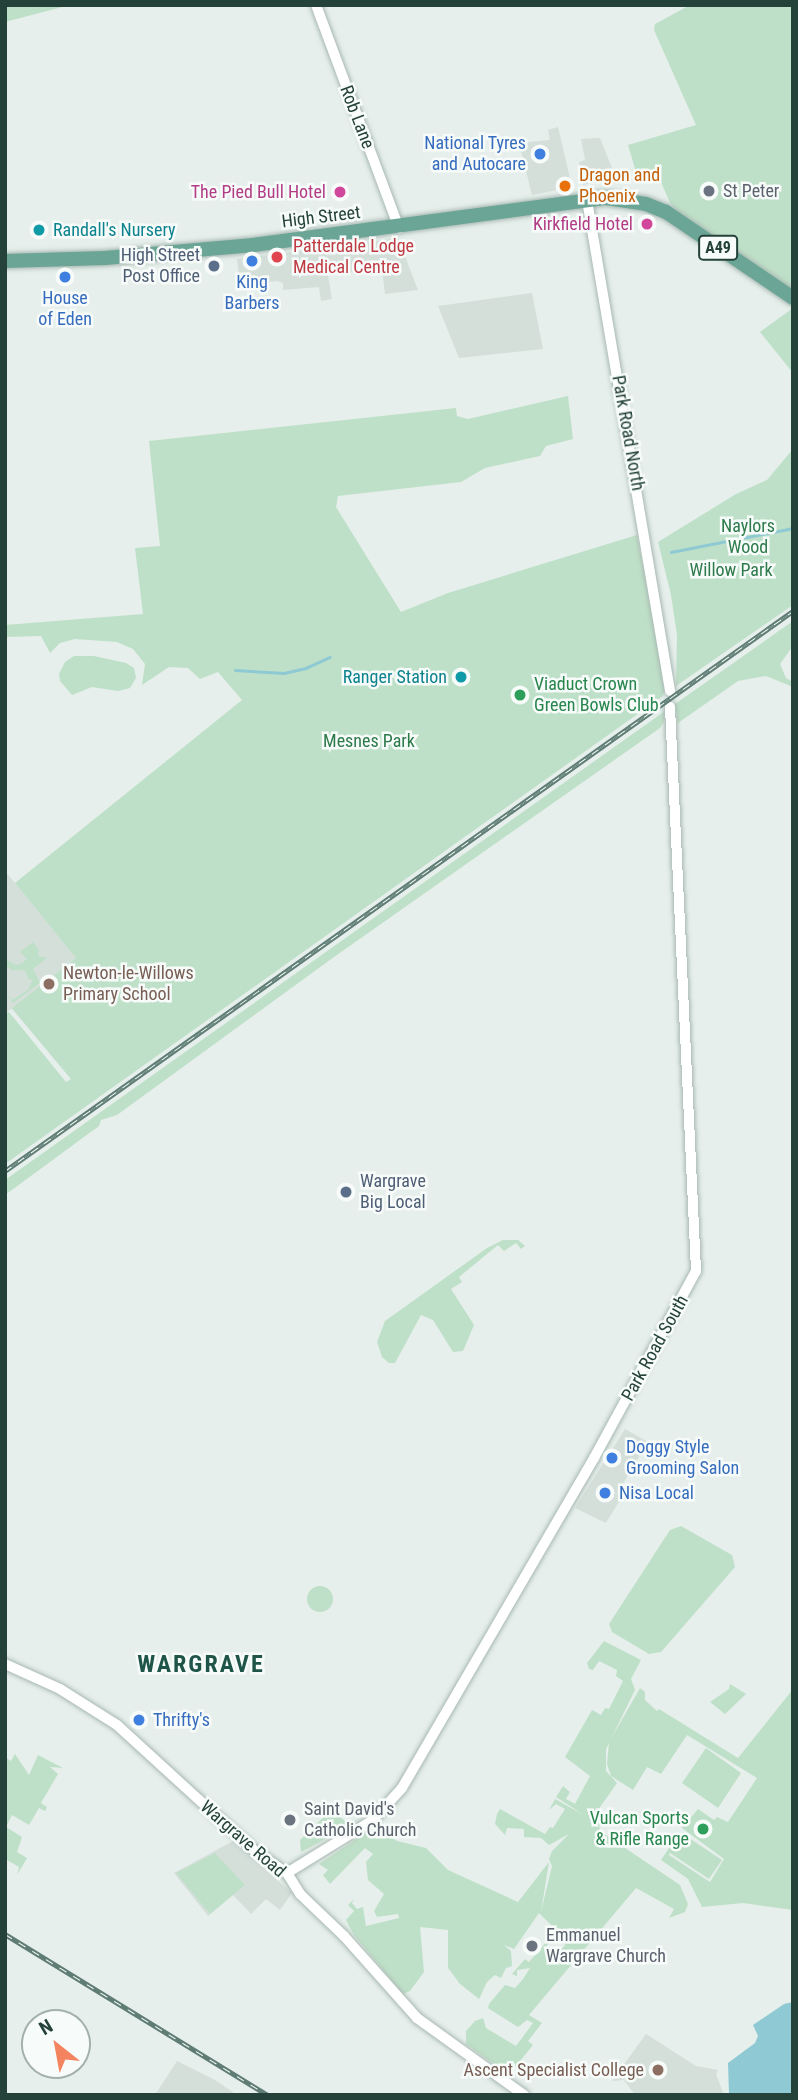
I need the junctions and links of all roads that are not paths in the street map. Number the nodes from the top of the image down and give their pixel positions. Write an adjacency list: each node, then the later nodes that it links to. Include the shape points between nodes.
1 (316, 5): 3 (street, Rob Lane)
2 (587, 200): 3 (main road, High Street / A49); 5 (main road, High Street / A49, via 640,203 666,212); 6 (street, Park Road North)
3 (400, 228): 4 (main road, High Street / A49, via 161,254)
4 (5, 261)
5 (793, 298)
6 (670, 691)
7 (670, 707): 9 (street, Park Road South, via 696,1271 600,1447 402,1788 373,1820)
8 (5, 1664): 9 (street, Wargrave Road, via 117,1725 255,1850)
9 (287, 1873): 10 (street, Wargrave Road, via 300,1894 417,2018)
10 (524, 2095)

